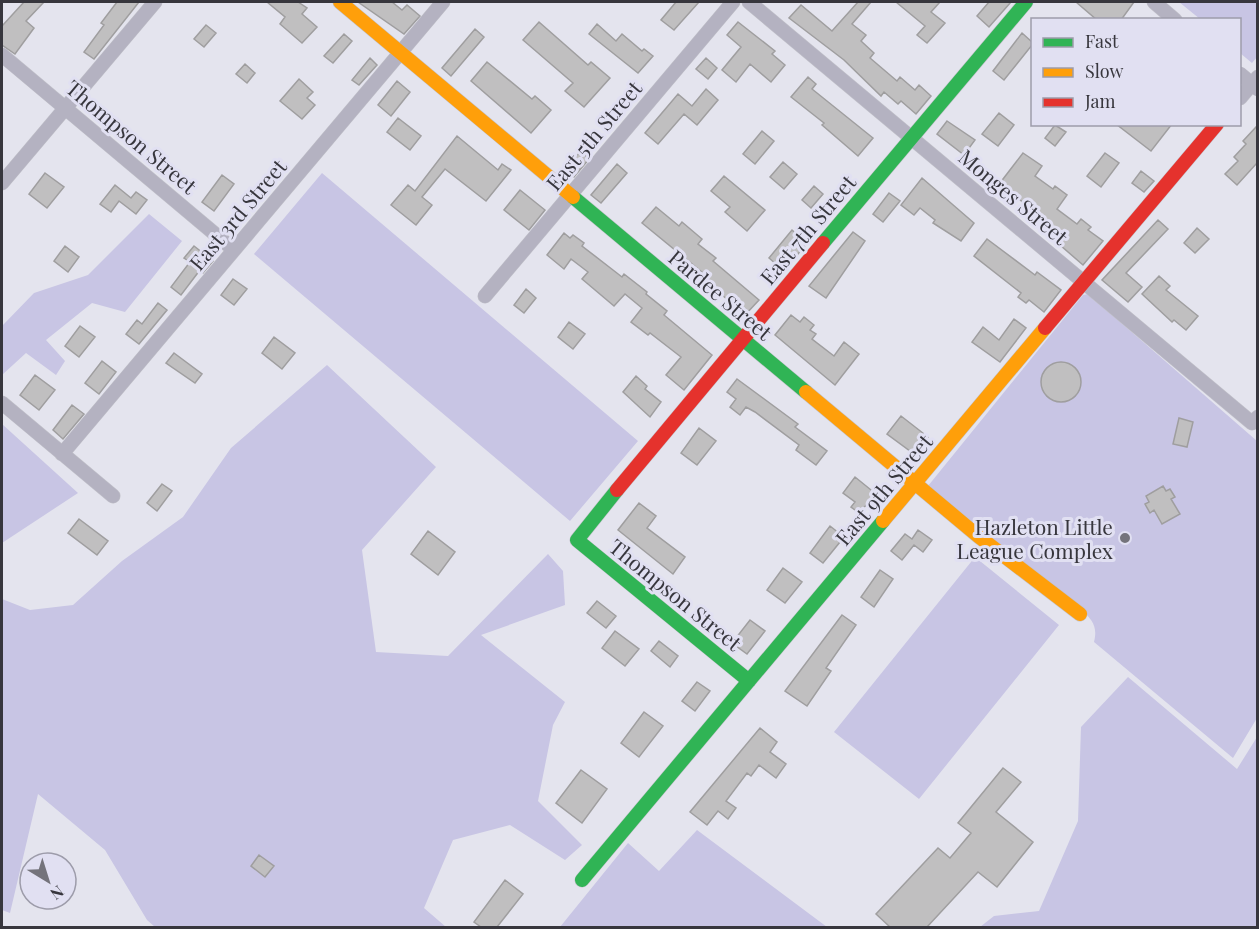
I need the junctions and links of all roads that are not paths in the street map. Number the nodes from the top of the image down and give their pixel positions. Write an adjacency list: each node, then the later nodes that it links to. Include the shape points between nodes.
1 (155, 2): 14 (street)
2 (340, 2): 9 (street, Pardee Street)
3 (443, 2): 9 (street, East 3rd Street)
4 (733, 2): 18 (street, East 5th Street)
5 (749, 2): 16 (street, Monges Street)
6 (1026, 2): 16 (street, East 7th Street)
7 (1154, 2): 8 (street)
8 (1173, 18)
9 (401, 52): 18 (street, Pardee Street); 19 (street, East 3rd Street)
10 (2, 55): 14 (street, Thompson Street)
11 (1241, 75): 12 (street)
12 (1256, 83): 13 (street)
13 (1241, 96)
14 (65, 108): 17 (street); 19 (street, Thompson Street)
15 (1215, 126): 20 (street, East 9th Street)
16 (911, 138): 20 (street, Monges Street); 22 (street, East 7th Street)
17 (2, 183)
18 (571, 195): 21 (street, East 5th Street); 22 (street, Pardee Street)
19 (234, 250): 25 (street, East 3rd Street)
20 (1084, 283): 24 (street, Monges Street); 26 (street, East 9th Street)
21 (485, 296)
22 (742, 339): 26 (street, Pardee Street); 28 (street, East 7th Street)
23 (2, 403): 25 (street)
24 (1255, 420)
25 (62, 454): 27 (street)
26 (915, 484): 29 (street, Pardee Street); 30 (street, East 9th Street)
27 (112, 496)
28 (577, 540): 30 (street, Thompson Street)
29 (1080, 614)
30 (749, 681): 31 (street, East 9th Street)
31 (582, 880)

